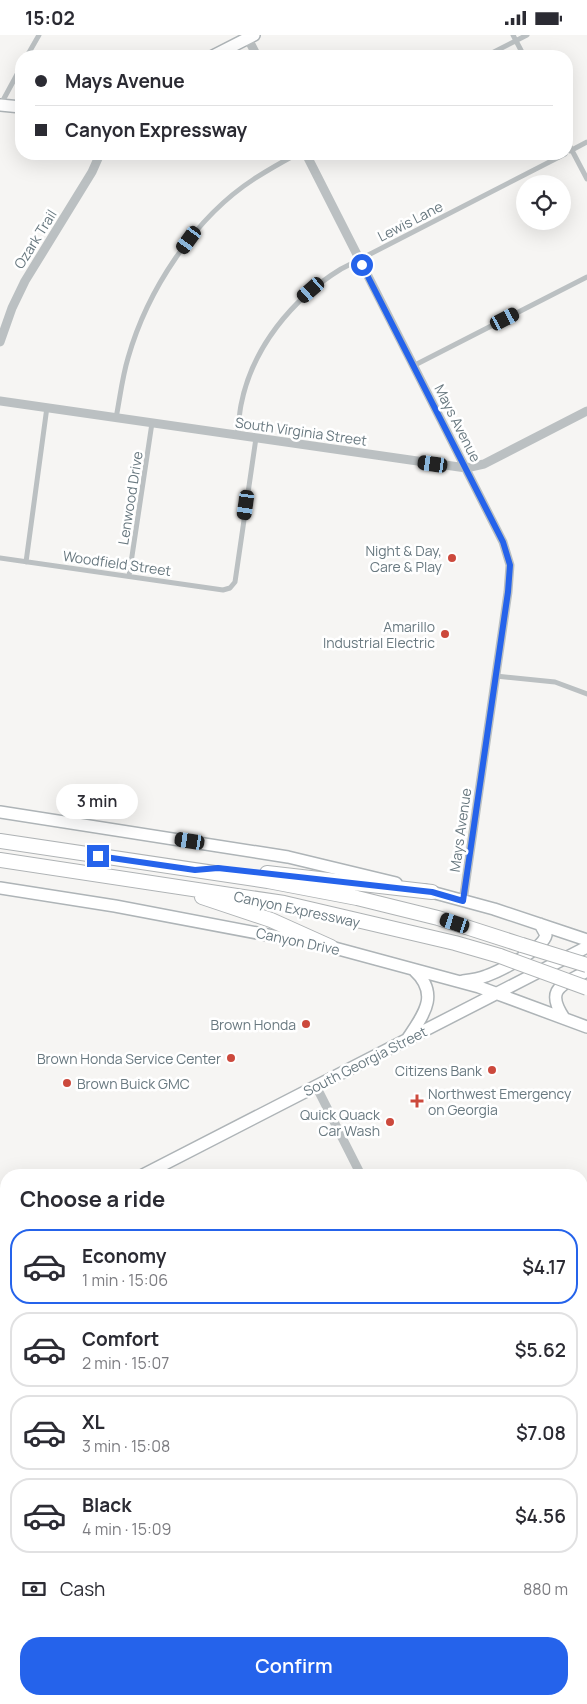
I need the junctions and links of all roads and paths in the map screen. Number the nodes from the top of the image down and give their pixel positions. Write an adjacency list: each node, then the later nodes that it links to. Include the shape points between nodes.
1 (39, 35): 6 (street)
2 (513, 35): 5 (street)
3 (527, 35): 5 (street)
4 (250, 36): 7 (main road); 8 (street)
5 (516, 41): 9 (street); 10 (street)
6 (30, 50)
7 (224, 50)
8 (255, 50)
9 (498, 50)
10 (521, 50)
11 (15, 78): 12 (street)
12 (0, 106): 13 (main road)
13 (15, 107)
14 (587, 142): 15 (street, Lewis Lane)
15 (573, 149)
16 (573, 152): 21 (street)
17 (97, 160): 24 (street, Ozark Trail, via 25,281)
18 (286, 160): 29 (street, via 253,179 219,206 164,275 140,321 127,360)
19 (309, 160): 22 (street, Mays Avenue)
20 (552, 160): 22 (street, Lewis Lane)
21 (587, 179)
22 (359, 260): 25 (street, Mays Avenue); 31 (street, Lewis Lane, via 321,281 271,334 248,381)
23 (587, 277): 25 (street)
24 (0, 342)
25 (413, 366): 33 (street, Mays Avenue)
26 (0, 401): 27 (street, South Virginia Street)
27 (47, 407): 29 (street, South Virginia Street); 35 (street)
28 (587, 411): 33 (street, South Virginia Street, via 484,463)
29 (116, 418): 30 (street, South Virginia Street)
30 (152, 423): 31 (street, South Virginia Street); 36 (street, Lenwood Drive)
31 (237, 435): 32 (street, South Virginia Street)
32 (256, 438): 33 (street, South Virginia Street); 36 (street, Woodfield Street, via 235,582 230,588 223,590)
33 (466, 468): 37 (street, Mays Avenue, via 503,542 510,565)
34 (0, 558): 35 (street, Woodfield Street)
35 (26, 562): 36 (street, Woodfield Street)
36 (129, 576)
37 (496, 676): 38 (street, via 556,682); 46 (street, Mays Avenue)
38 (587, 694)
39 (0, 812): 45 (main road, via 288,857)
40 (0, 841): 42 (highway, Canyon Expressway)
41 (4, 861): 43 (highway, Canyon Expressway)
42 (195, 870): 45 (highway, via 226,869); 51 (highway, Canyon Expressway, bridge, via 357,898 438,918)
43 (173, 887): 49 (highway, via 271,920); 55 (highway, Canyon Expressway, bridge, via 284,903 455,943)
44 (0, 888): 49 (main road, Canyon Drive)
45 (432, 892): 46 (main road)
46 (463, 901): 47 (main road)
47 (540, 924): 48 (main road); 54 (main road, via 545,932 544,942 521,958 487,976)
48 (587, 940)
49 (331, 947): 52 (main road, Canyon Drive)
50 (587, 947): 56 (main road, South Georgia Street)
51 (587, 965)
52 (413, 969): 54 (main road, Canyon Drive); 59 (main road, via 427,987 428,999 426,1010)
53 (587, 971): 57 (main road, via 565,984 554,996 556,1007)
54 (457, 981): 56 (main road, Canyon Drive)
55 (587, 988)
56 (497, 993): 57 (main road, Canyon Drive); 59 (main road, South Georgia Street)
57 (564, 1018): 58 (main road, Canyon Drive)
58 (587, 1027)
59 (407, 1039): 60 (main road, South Georgia Street)
60 (316, 1086): 61 (main road, South Georgia Street); 62 (street)
61 (155, 1169)
62 (358, 1169)

